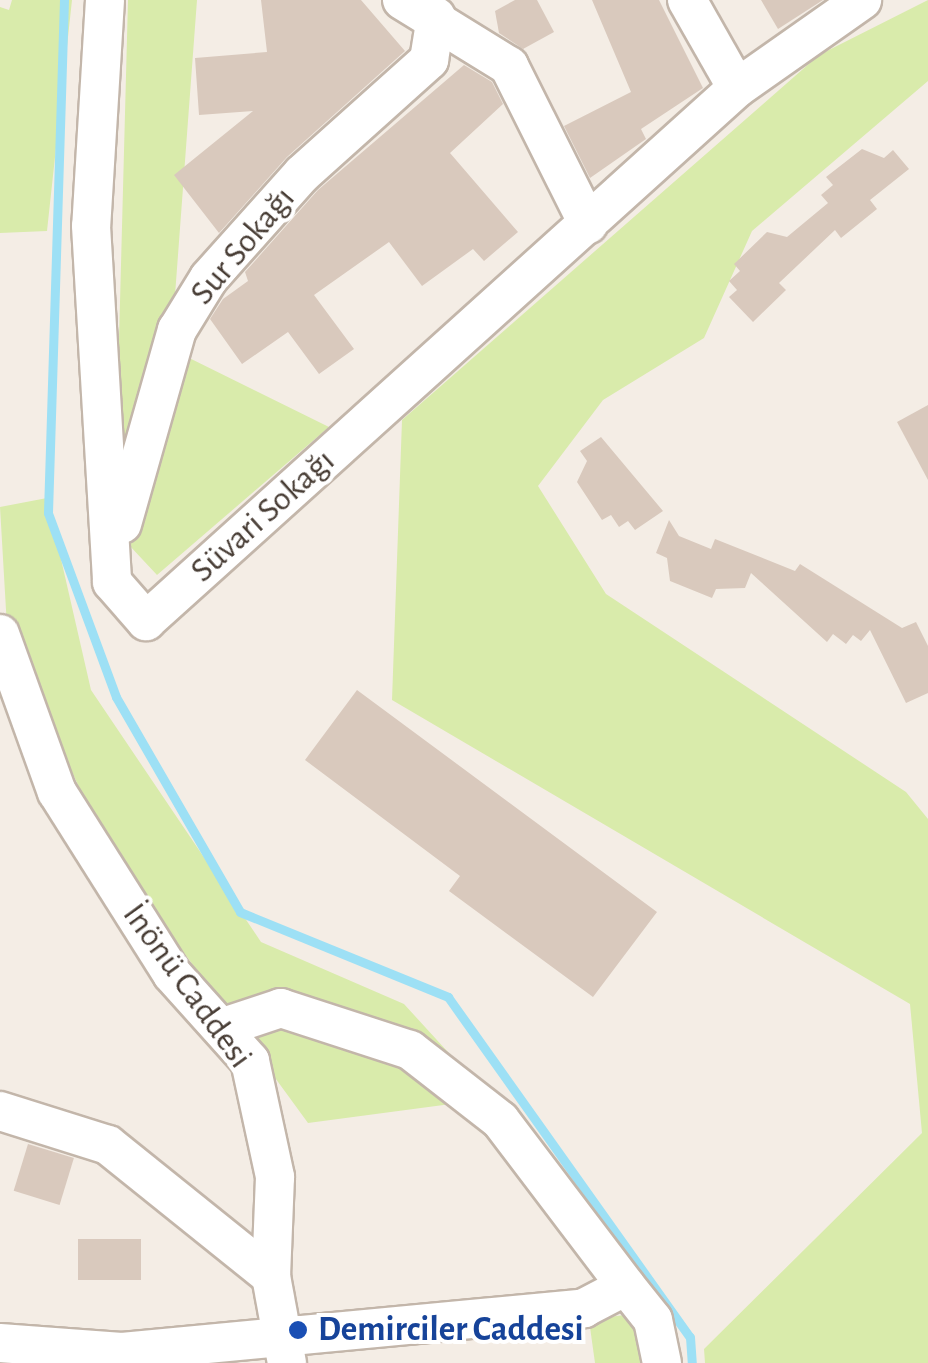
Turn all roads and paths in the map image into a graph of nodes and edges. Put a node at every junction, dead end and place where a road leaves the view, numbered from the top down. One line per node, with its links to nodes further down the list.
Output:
1 (105, 0): 9 (street)
2 (402, 0): 6 (street)
3 (470, 0): 6 (street)
4 (686, 0): 7 (street)
5 (851, 4): 7 (street, Süvari Sokağı)
6 (436, 16): 8 (street); 9 (street, Sur Sokağı)
7 (737, 88): 8 (street, Süvari Sokağı)
8 (588, 224): 9 (street, Süvari Sokağı)
9 (112, 582)
10 (0, 634): 11 (street, İnönü Caddesi)
11 (220, 1028): 13 (street, İnönü Caddesi); 14 (street)
12 (0, 1112): 13 (street)
13 (271, 1276): 16 (street, İnönü Caddesi)
14 (626, 1286): 16 (street); 17 (street)
15 (0, 1343): 16 (street)
16 (283, 1348)
17 (662, 1363)

